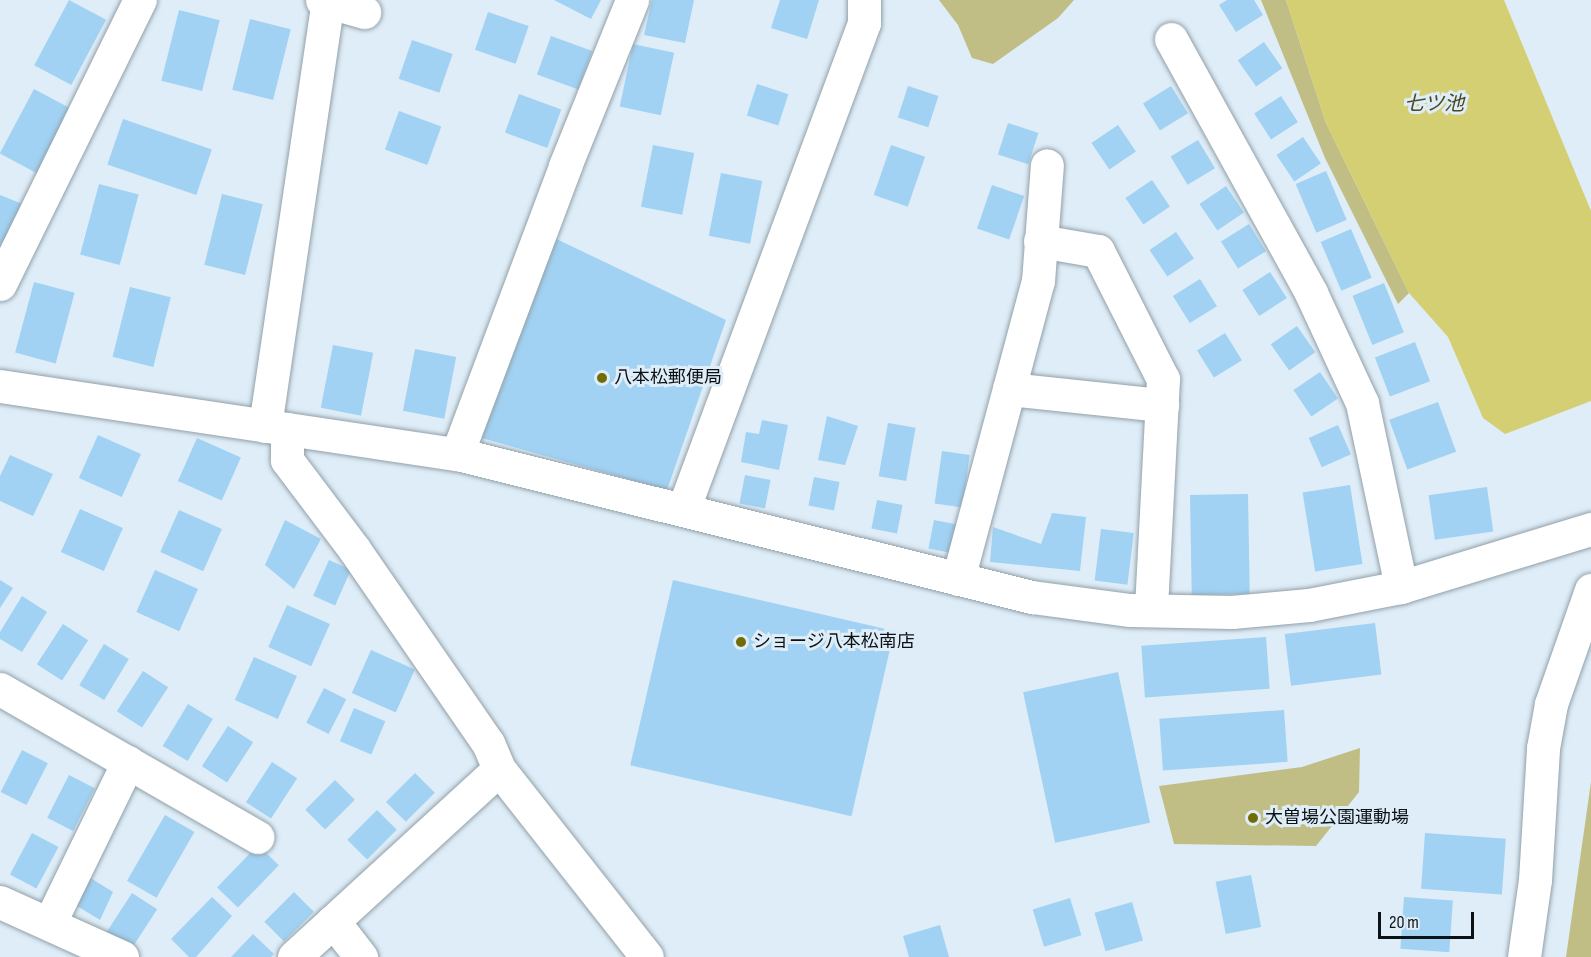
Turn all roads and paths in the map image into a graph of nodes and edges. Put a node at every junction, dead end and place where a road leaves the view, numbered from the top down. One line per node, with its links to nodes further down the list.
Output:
1 (140, 0): 9 (street)
2 (632, 0): 14 (street)
3 (864, 0): 15 (street)
4 (325, 1): 5 (street); 13 (street)
5 (364, 12)
6 (1171, 39): 18 (street)
7 (1047, 165): 8 (street)
8 (1040, 241): 11 (street); 12 (street)
9 (0, 285)
10 (0, 386): 13 (street)
11 (1009, 389): 12 (street); 17 (street)
12 (1162, 405): 20 (street)
13 (276, 428): 14 (street); 23 (street)
14 (457, 454): 15 (street)
15 (683, 510): 17 (street)
16 (1591, 529): 18 (street)
17 (958, 579): 20 (street)
18 (1401, 587): 20 (street)
19 (1591, 590): 32 (street)
20 (1151, 610)
21 (0, 688): 22 (street)
22 (128, 762): 24 (street); 27 (street)
23 (499, 770): 26 (street); 31 (street)
24 (257, 837)
25 (0, 902): 27 (street)
26 (333, 921): 29 (street); 30 (street)
27 (50, 922): 28 (street)
28 (122, 957)
29 (294, 957)
30 (361, 957)
31 (647, 957)
32 (1524, 957)

